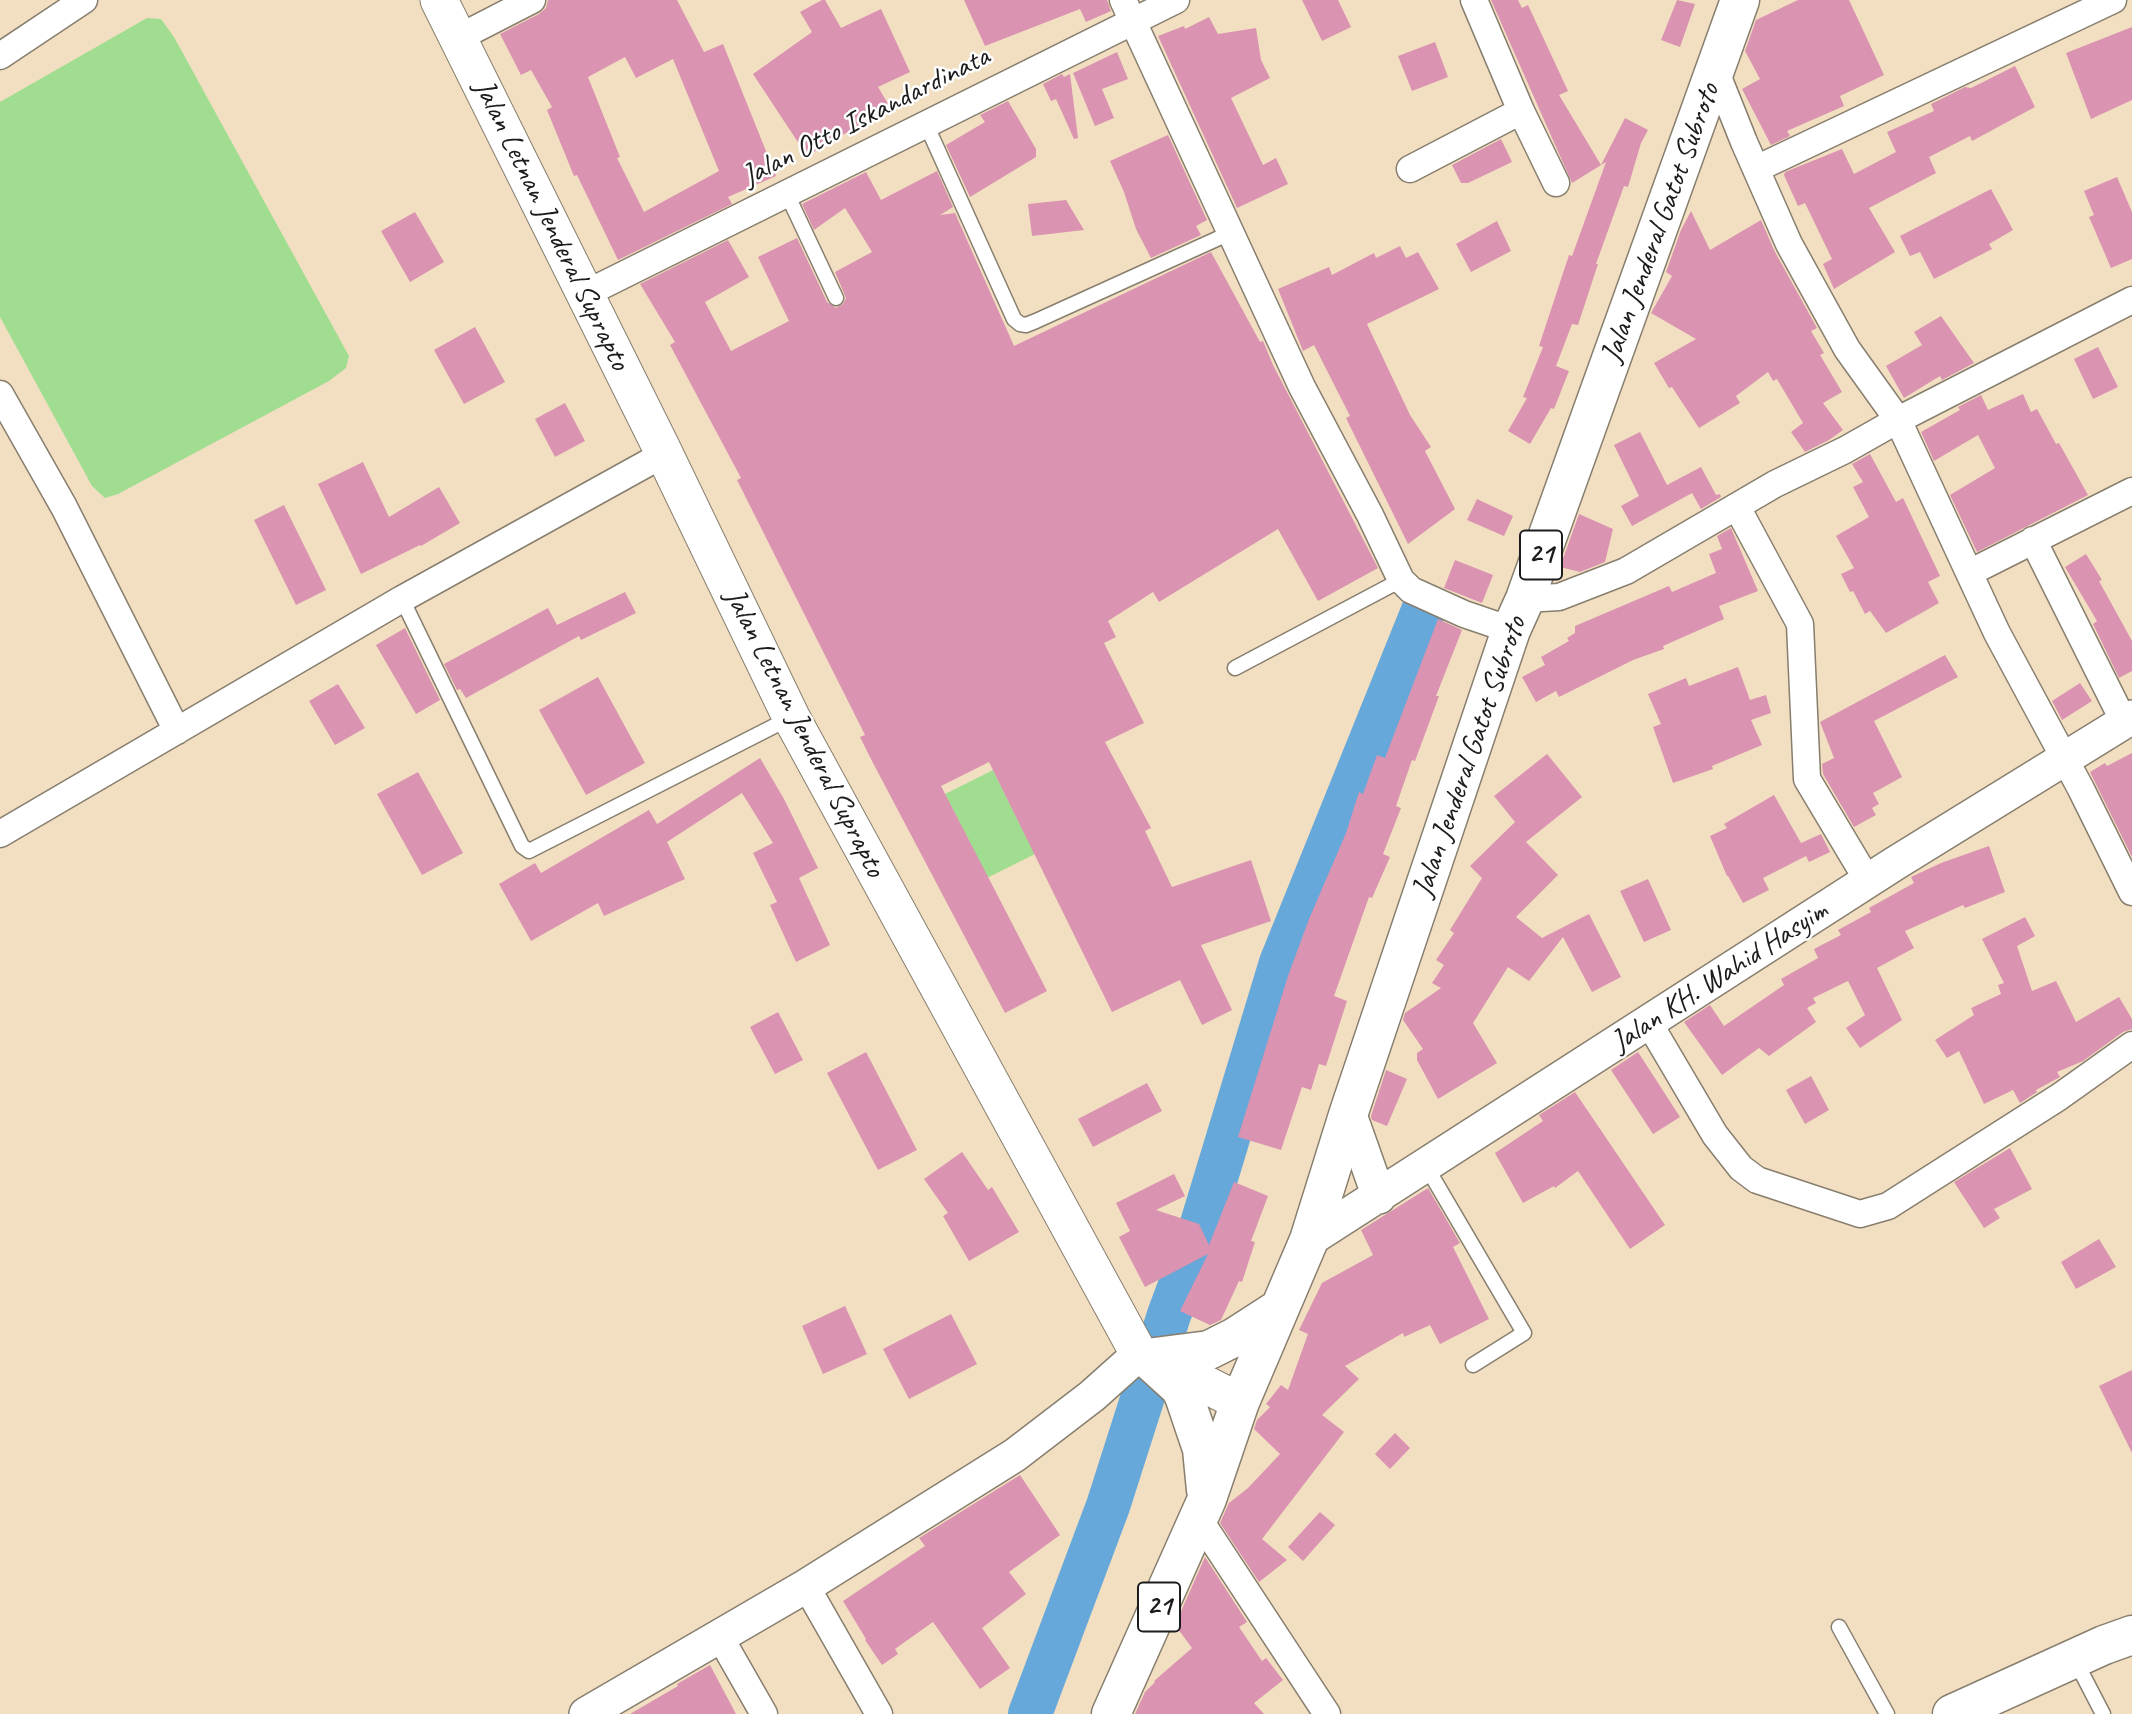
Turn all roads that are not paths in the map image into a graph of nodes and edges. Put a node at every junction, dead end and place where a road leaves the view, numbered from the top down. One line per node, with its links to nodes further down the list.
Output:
1 (84, 0): 10 (street)
2 (439, 0): 9 (main road, Jalan Letnan Jenderal Suprapto)
3 (533, 0): 9 (street)
4 (1176, 0): 8 (street, Jalan Otto Iskandardinata)
5 (1474, 0): 12 (street)
6 (1740, 0): 11 (highway, Jalan Jenderal Gatot Subroto / 21)
7 (2113, 0): 15 (street)
8 (1129, 10): 13 (street, Jalan Otto Iskandardinata); 18 (street)
9 (458, 38): 19 (main road, Jalan Letnan Jenderal Suprapto)
10 (0, 56)
11 (1716, 72): 15 (street); 31 (highway, Jalan Jenderal Gatot Subroto / 21)
12 (1521, 111): 14 (street); 16 (street)
13 (926, 124): 17 (street, Jalan Otto Iskandardinata); 18 (lane)
14 (1410, 169)
15 (1756, 169): 23 (street)
16 (1556, 183)
17 (787, 194): 19 (street, Jalan Otto Iskandardinata); 20 (lane)
18 (1230, 233): 29 (street)
19 (585, 294): 24 (main road, Jalan Letnan Jenderal Suprapto)
20 (836, 298)
21 (2132, 300): 23 (street)
22 (0, 394): 35 (street)
23 (1898, 420): 26 (street); 28 (street)
24 (664, 454): 30 (street); 34 (main road, Jalan Letnan Jenderal Suprapto)
25 (2132, 491): 27 (street)
26 (1737, 507): 31 (street); 38 (street)
27 (2033, 540): 28 (street); 33 (street)
28 (1969, 573): 36 (street)
29 (1406, 585): 31 (street); 32 (lane)
30 (402, 599): 34 (lane); 35 (street)
31 (1518, 615): 42 (highway, Jalan Jenderal Gatot Subroto / 21)
32 (1235, 668)
33 (2128, 719): 36 (street, Jalan KH. Wahid Hasyim)
34 (783, 721): 47 (main road, Jalan Letnan Jenderal Suprapto)
35 (177, 730): 37 (street)
36 (2064, 757): 38 (street, Jalan KH. Wahid Hasyim); 39 (street)
37 (0, 834)
38 (1868, 881): 40 (street, Jalan KH. Wahid Hasyim)
39 (2132, 892)
40 (1649, 1023): 41 (street); 43 (street, Jalan KH. Wahid Hasyim)
41 (2132, 1045)
42 (1349, 1112): 44 (street); 45 (highway, Jalan Jenderal Gatot Subroto / 21)
43 (1426, 1166): 44 (street, Jalan KH. Wahid Hasyim); 48 (lane)
44 (1379, 1197): 45 (street, Jalan KH. Wahid Hasyim)
45 (1309, 1240): 46 (highway, 21)
46 (1280, 1308): 47 (highway); 49 (highway, 21)
47 (1154, 1360): 49 (main road); 50 (highway); 51 (street)
48 (1473, 1365)
49 (1240, 1402): 50 (highway, 21)
50 (1203, 1509): 59 (highway, 21); 60 (street)
51 (806, 1586): 54 (street); 58 (street)
52 (1839, 1627): 61 (lane)
53 (2132, 1635): 55 (highway)
54 (719, 1637): 56 (street); 57 (street)
55 (2075, 1658): 62 (highway); 63 (lane)
56 (586, 1714)
57 (764, 1714)
58 (879, 1714)
59 (1111, 1714)
60 (1327, 1714)
61 (1887, 1714)
62 (1952, 1714)
63 (2103, 1714)

